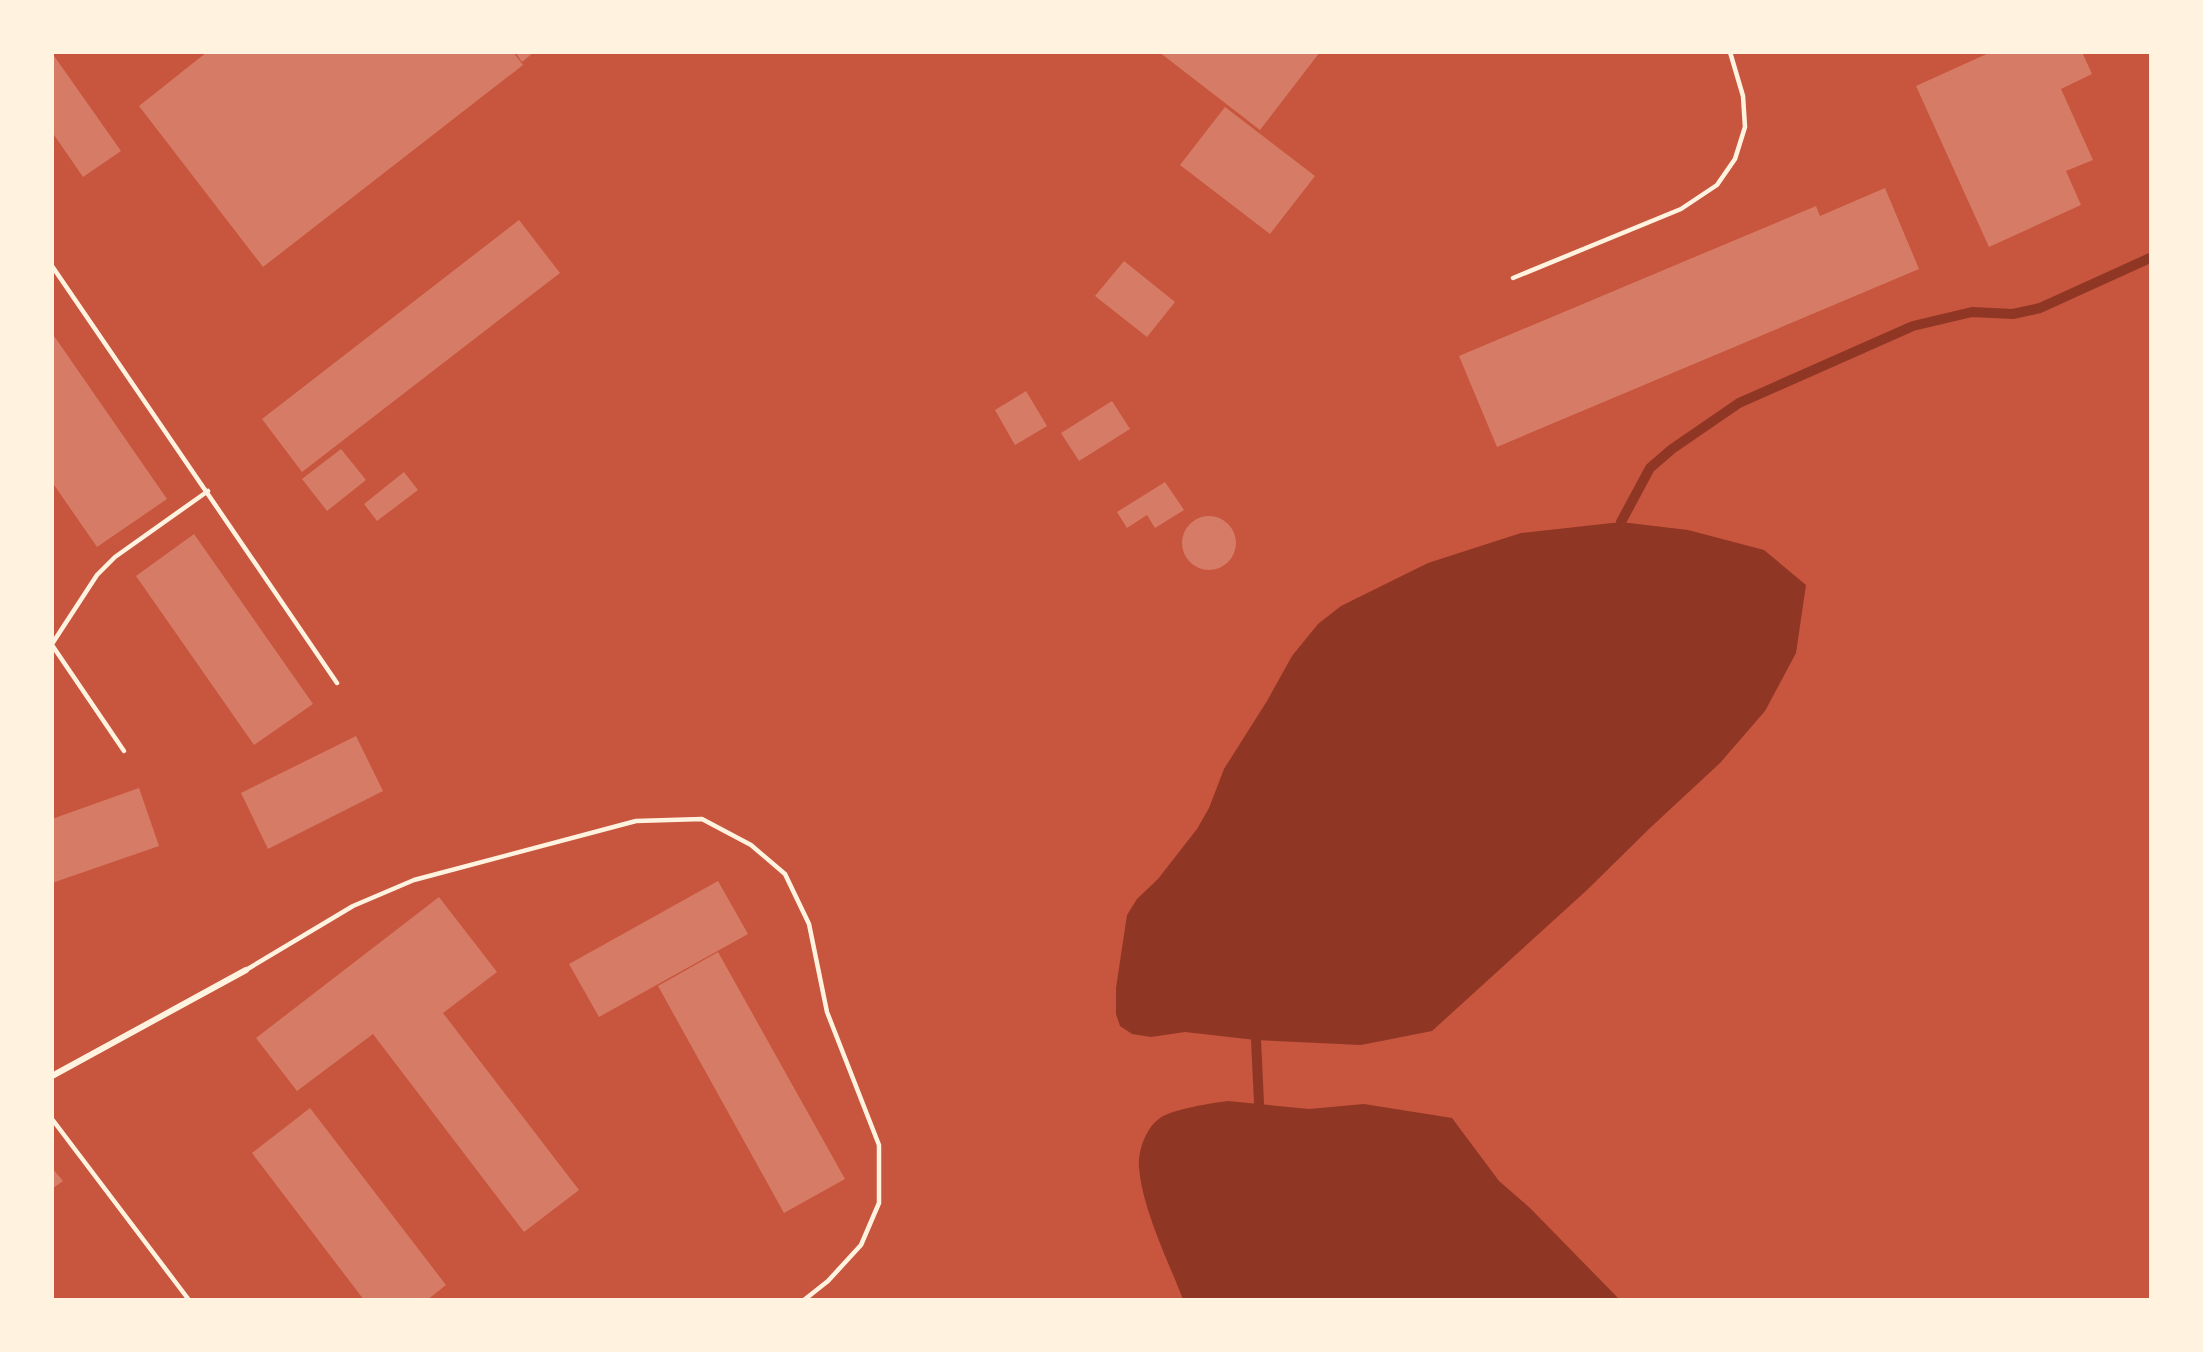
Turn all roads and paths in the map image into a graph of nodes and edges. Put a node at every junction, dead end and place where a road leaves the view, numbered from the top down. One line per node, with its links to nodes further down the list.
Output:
1 (1730, 52): 3 (lane)
2 (52, 266): 4 (lane)
3 (1513, 278)
4 (208, 491): 5 (lane); 6 (lane)
5 (52, 645): 7 (lane)
6 (337, 683)
7 (124, 751)
8 (246, 970): 9 (street); 12 (lane)
9 (52, 1076)
10 (52, 1119): 11 (lane)
11 (189, 1299)
12 (804, 1299)

